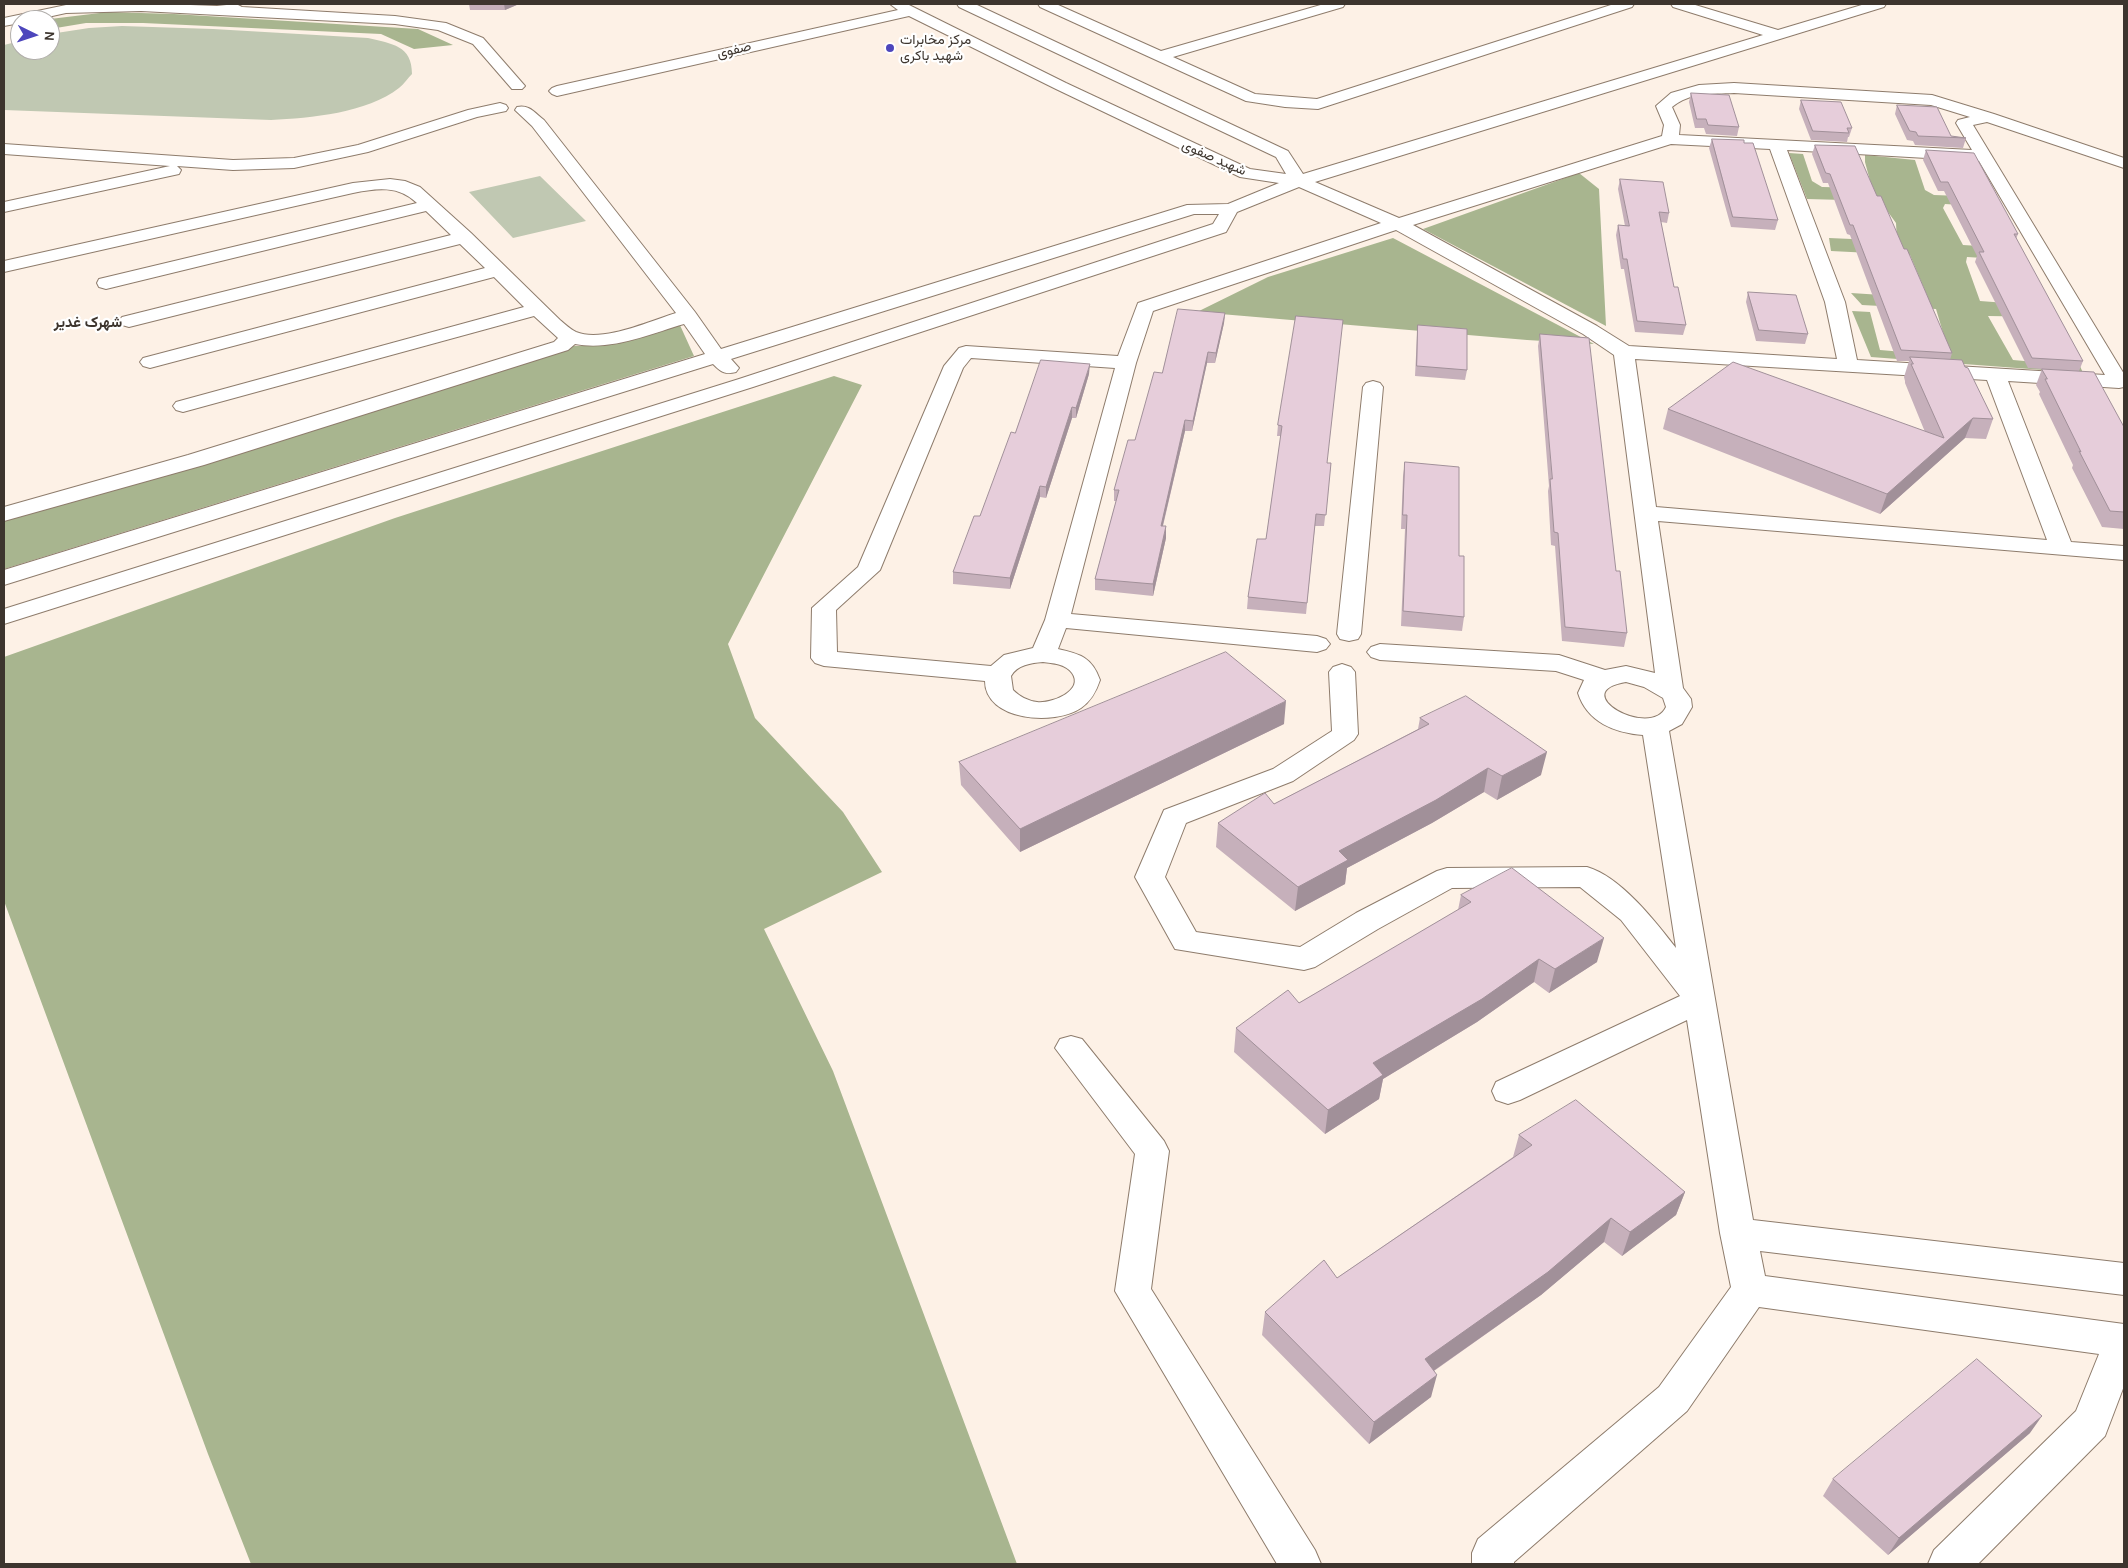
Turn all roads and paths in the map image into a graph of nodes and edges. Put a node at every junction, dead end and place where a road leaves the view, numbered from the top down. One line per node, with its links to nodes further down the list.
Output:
1 (262, 4): 10 (street)
2 (964, 4): 14 (street, شهید صفوی)
3 (1045, 4): 15 (street)
4 (1338, 4): 15 (street)
5 (1627, 4): 11 (street)
6 (1678, 4): 13 (street)
7 (1879, 4): 13 (street)
8 (1572, 6): 11 (street)
9 (904, 7): 16 (street, شهید صفوی); 18 (street, صفوی)
10 (217, 10): 12 (street); 17 (street)
11 (1595, 14): 15 (street)
12 (4, 22)
13 (1778, 35): 28 (street)
14 (1069, 54): 16 (street); 28 (street, شهید صفوی)
15 (1161, 56)
16 (1018, 65): 28 (street, شهید صفوی)
17 (517, 86): 18 (street); 19 (street)
18 (547, 94): 20 (street)
19 (497, 98): 20 (street); 26 (street)
20 (523, 110): 38 (street)
21 (1988, 117): 22 (street); 25 (street); 27 (street)
22 (1670, 139): 23 (street); 32 (street)
23 (1777, 145): 25 (street); 45 (street)
24 (4, 149): 26 (street)
25 (1984, 156): 48 (street)
26 (204, 163): 30 (street)
27 (2124, 163)
28 (1299, 181): 31 (street); 32 (street)
29 (430, 205): 33 (street); 34 (street); 36 (street)
30 (4, 207)
31 (1230, 209): 42 (street); 47 (street)
32 (1398, 224): 41 (street); 44 (street)
33 (465, 237): 35 (street); 39 (street)
34 (4, 266)
35 (498, 270): 37 (street); 43 (street)
36 (106, 282)
37 (538, 309): 40 (street); 50 (street)
38 (688, 316): 40 (street); 42 (street)
39 (130, 321)
40 (570, 337): 52 (street)
41 (1624, 352): 45 (street); 51 (street)
42 (717, 357): 47 (street); 55 (street)
43 (150, 362)
44 (1126, 363): 57 (street); 63 (street)
45 (1848, 366): 46 (street)
46 (1995, 375): 48 (street); 53 (street)
47 (746, 383): 56 (street)
48 (2122, 385)
49 (1373, 387): 58 (street)
50 (183, 406)
51 (1646, 513): 53 (street); 65 (street)
52 (4, 514)
53 (2062, 548): 54 (street)
54 (2124, 553)
55 (4, 578)
56 (4, 617)
57 (1056, 620): 59 (street); 61 (street)
58 (1350, 634): 59 (street); 60 (street)
59 (1317, 644): 62 (street)
60 (1380, 652): 62 (street); 64 (street)
61 (1043, 654): 63 (street); 63 (street)
62 (1342, 672): 67 (street)
63 (999, 674)
64 (1604, 678): 65 (street); 66 (street)
65 (1670, 691): 66 (street)
66 (1656, 726): 67 (street)
67 (1700, 1000): 69 (street); 70 (street)
68 (1071, 1048): 74 (street)
69 (1508, 1091)
70 (1738, 1233): 71 (street); 72 (street)
71 (2124, 1279)
72 (1750, 1290): 73 (street); 75 (street)
73 (2124, 1341): 76 (street)
74 (1300, 1564)
75 (1493, 1564)
76 (1949, 1564)

